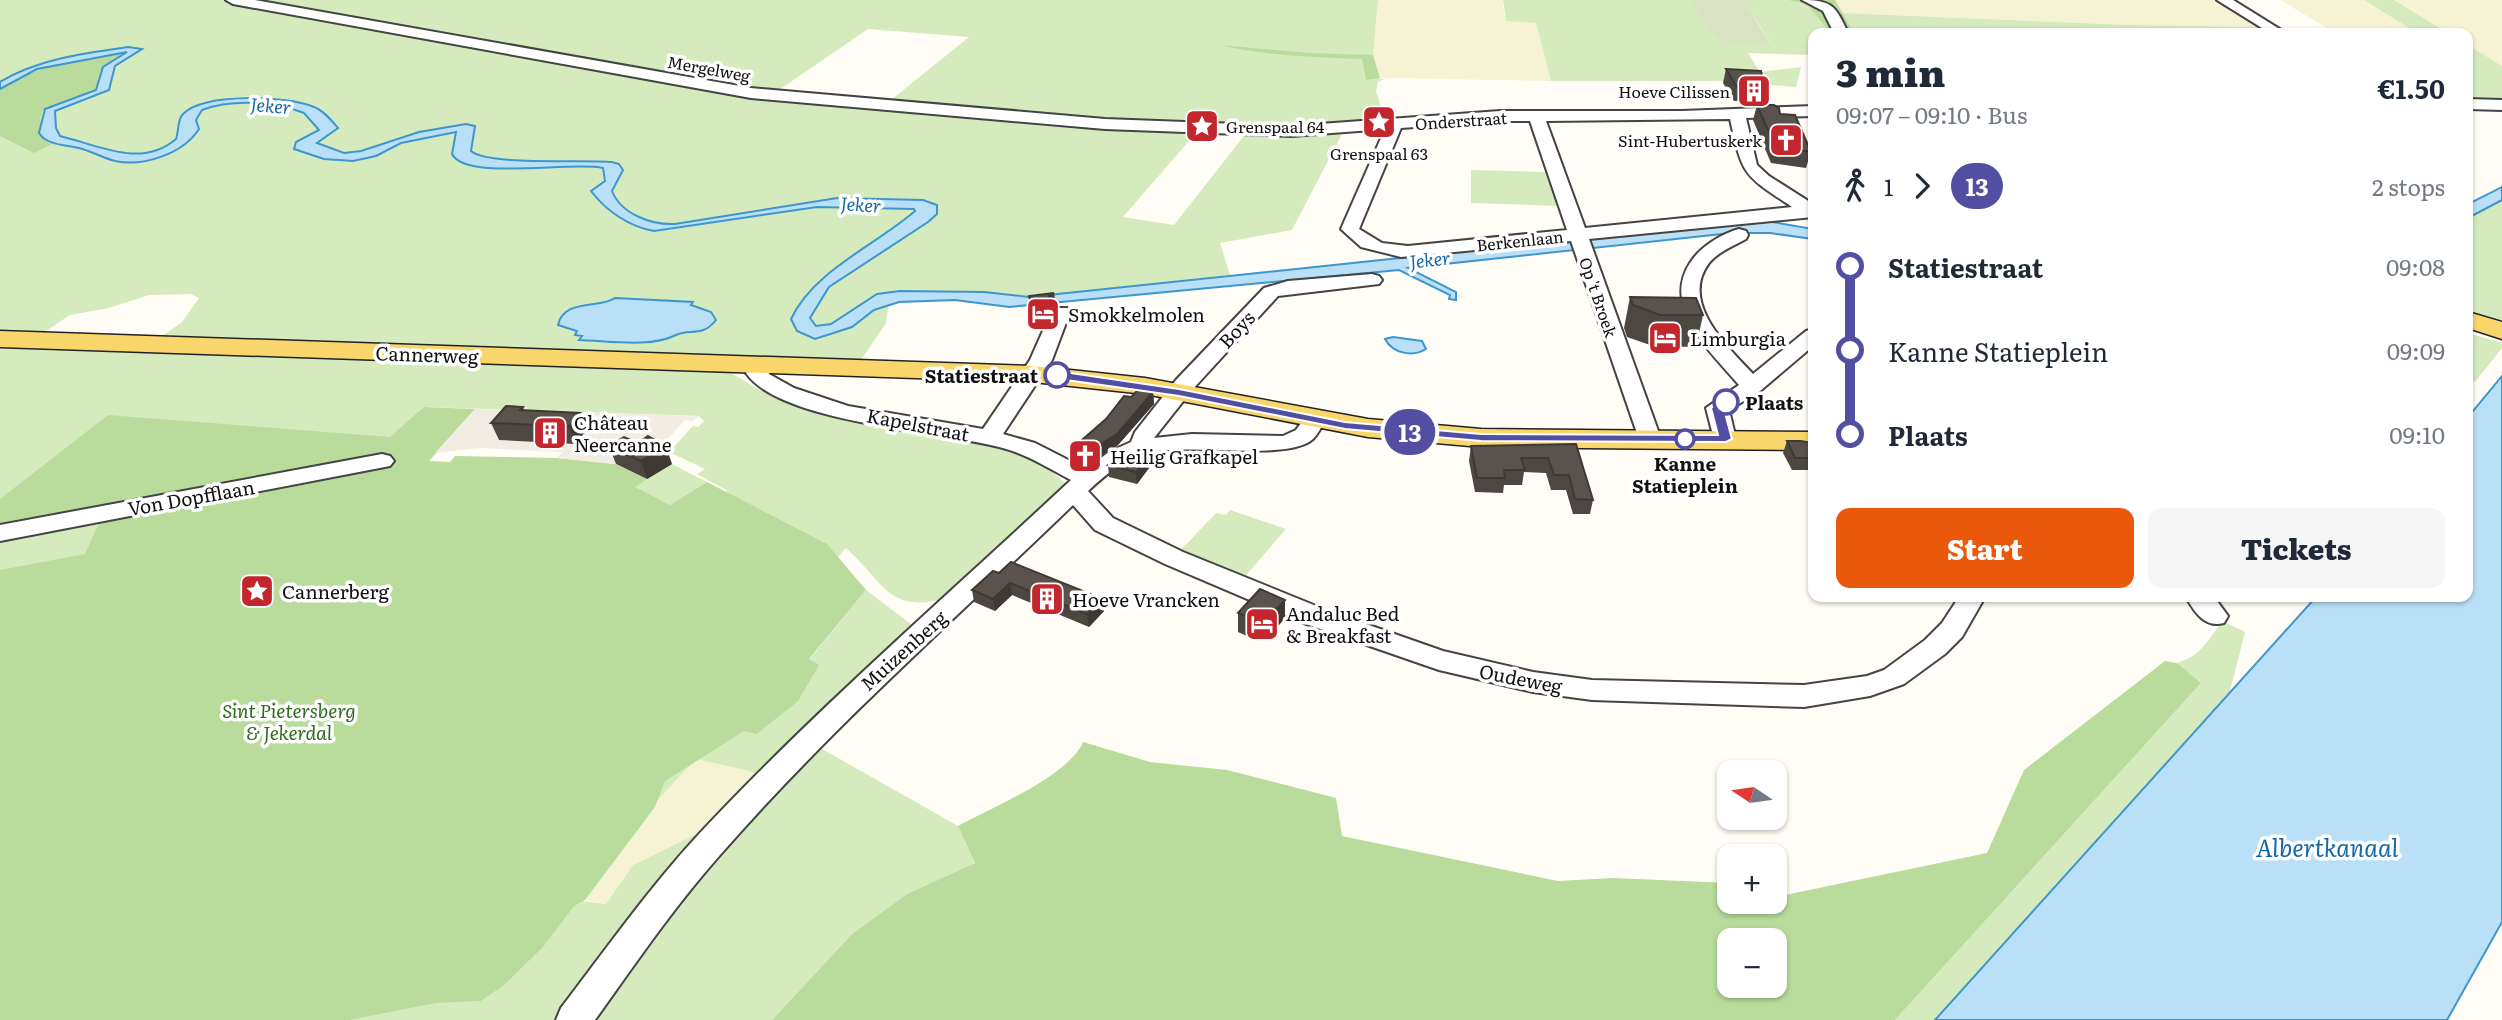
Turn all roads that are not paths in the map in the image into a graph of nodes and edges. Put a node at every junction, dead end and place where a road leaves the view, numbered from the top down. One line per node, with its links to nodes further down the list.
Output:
1 (233, 0): 12 (street, Mergelweg)
2 (1809, 0): 4 (street)
3 (2224, 0): 5 (street)
4 (1838, 28)
5 (2270, 28)
6 (2473, 104): 7 (street)
7 (2502, 105)
8 (1808, 111): 9 (street, Onderstraat)
9 (1737, 114): 10 (street, Onderstraat); 13 (street)
10 (1536, 116): 11 (street, Onderstraat); 16 (street, Op 't Broek)
11 (1395, 124): 12 (street, Onderstraat); 16 (street, Berkenlaan)
12 (1185, 127)
13 (1808, 208)
14 (1808, 212): 16 (street, Berkenlaan)
15 (1739, 235): 25 (street)
16 (1580, 240): 29 (street, Op 't Broek)
17 (1372, 279): 26 (street, Boys)
18 (1060, 312): 24 (street)
19 (2473, 322): 20 (main road)
20 (2502, 331)
21 (0, 339): 23 (main road, Cannerweg)
22 (1808, 339): 25 (street)
23 (760, 365): 24 (main road, Cannerweg); 28 (street, Kapelstraat)
24 (1034, 374): 26 (main road); 28 (street)
25 (1752, 386): 30 (street)
26 (1179, 392): 27 (main road); 32 (street, Boys)
27 (1314, 421): 29 (main road); 32 (street, Muizenberg)
28 (989, 437): 34 (street, Kapelstraat)
29 (1650, 439): 30 (main road)
30 (1726, 439): 31 (main road)
31 (1808, 441)
32 (1143, 446): 34 (street, Muizenberg)
33 (382, 461): 35 (street, Von Dopfflaan)
34 (1081, 485): 36 (street, Oudeweg); 37 (street, Muizenberg)
35 (0, 533)
36 (1969, 602)
37 (574, 1020)

